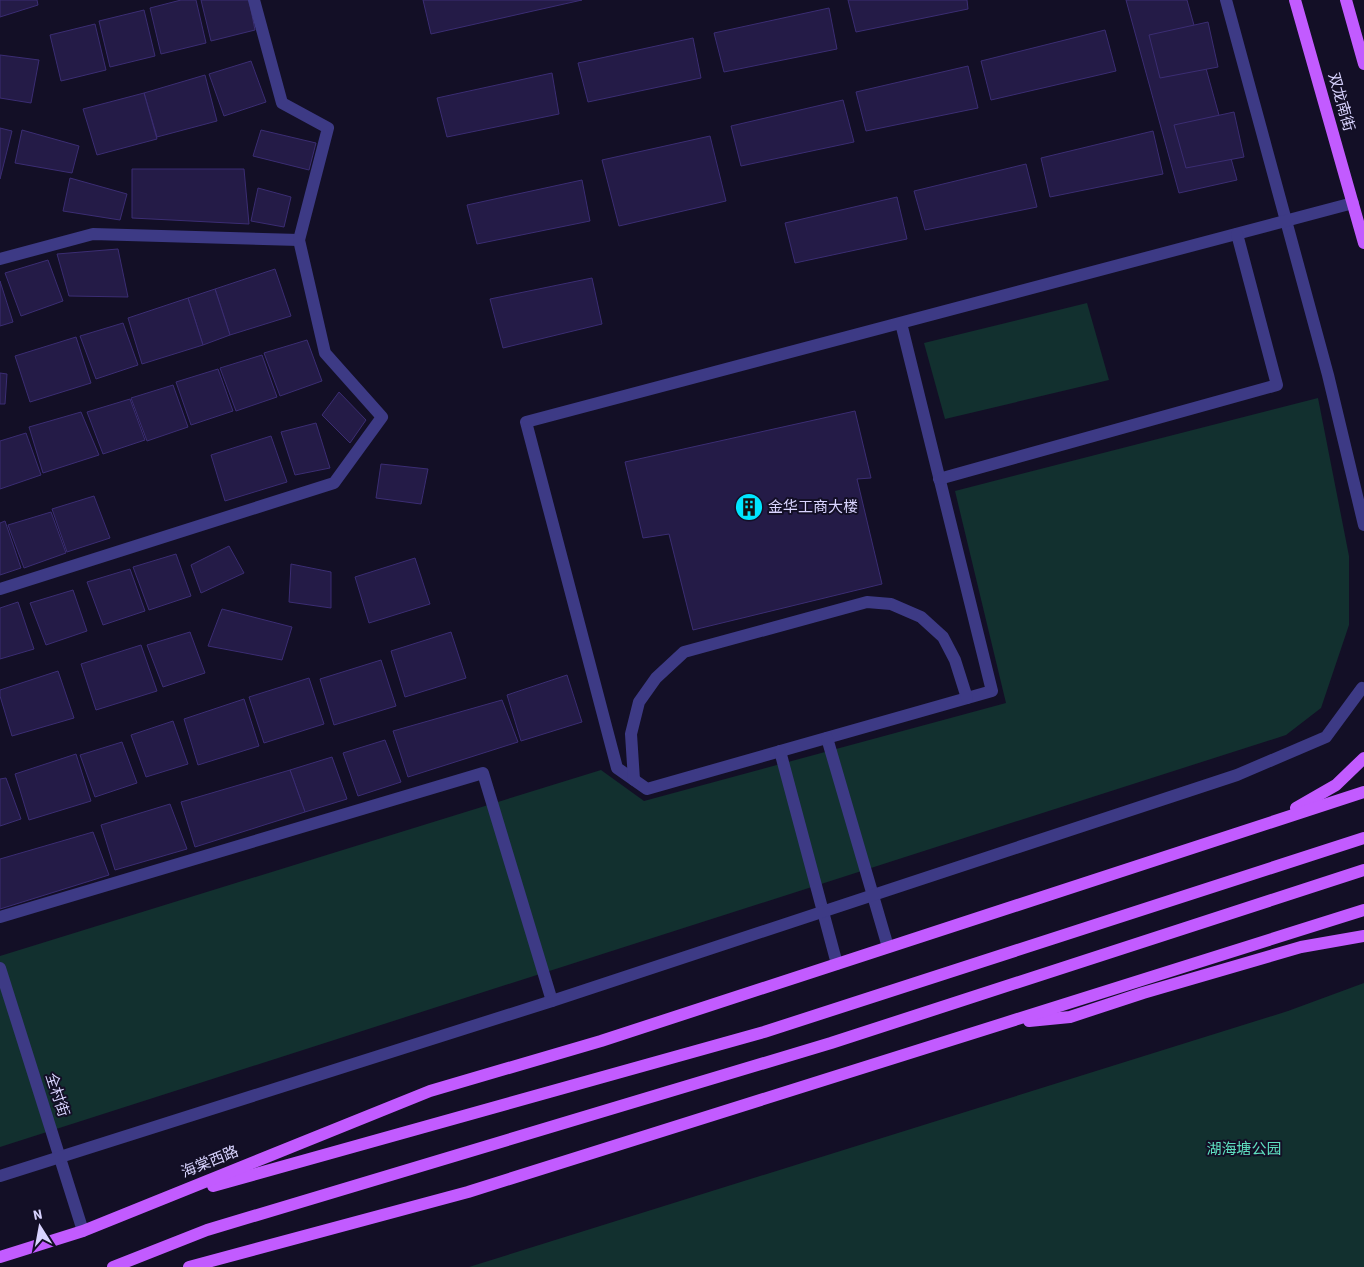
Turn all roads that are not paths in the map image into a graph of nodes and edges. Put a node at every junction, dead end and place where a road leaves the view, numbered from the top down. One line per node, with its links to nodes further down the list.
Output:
1 (254, 0): 9 (street)
2 (1226, 0): 7 (street)
3 (1295, 0): 6 (main road, 双龙南街)
4 (1346, 0): 5 (main road)
5 (1364, 64)
6 (1353, 203): 7 (street); 10 (main road, 双龙南街)
7 (1286, 221): 8 (street); 14 (street)
8 (1237, 234): 12 (street); 13 (street)
9 (299, 240): 11 (street); 15 (street)
10 (1364, 243)
11 (0, 259)
12 (901, 323): 13 (street); 21 (street)
13 (939, 478): 17 (street)
14 (1364, 525)
15 (0, 588)
16 (1363, 687): 26 (street)
17 (966, 698): 18 (street); 21 (street)
18 (827, 738): 19 (street); 26 (street)
19 (780, 751): 21 (street); 28 (street)
20 (1364, 758): 23 (main road)
21 (634, 780)
22 (1364, 792): 23 (main road)
23 (1274, 821): 31 (main road, 海棠西路)
24 (1364, 838): 38 (main road)
25 (1364, 870): 41 (main road)
26 (873, 895): 28 (street); 31 (street)
27 (1364, 910): 35 (main road)
28 (823, 912): 32 (street); 34 (street)
29 (0, 917): 34 (street)
30 (1364, 936): 35 (main road)
31 (888, 948): 32 (main road, 海棠西路)
32 (837, 964): 38 (main road, 海棠西路)
33 (0, 968): 36 (street, 全村街)
34 (552, 1001): 36 (street)
35 (1002, 1024): 42 (main road)
36 (60, 1156): 37 (street); 39 (street, 全村街)
37 (0, 1176)
38 (152, 1204): 39 (main road, 海棠西路)
39 (83, 1231): 40 (main road, 海棠西路)
40 (0, 1257)
41 (114, 1267)
42 (189, 1267)

